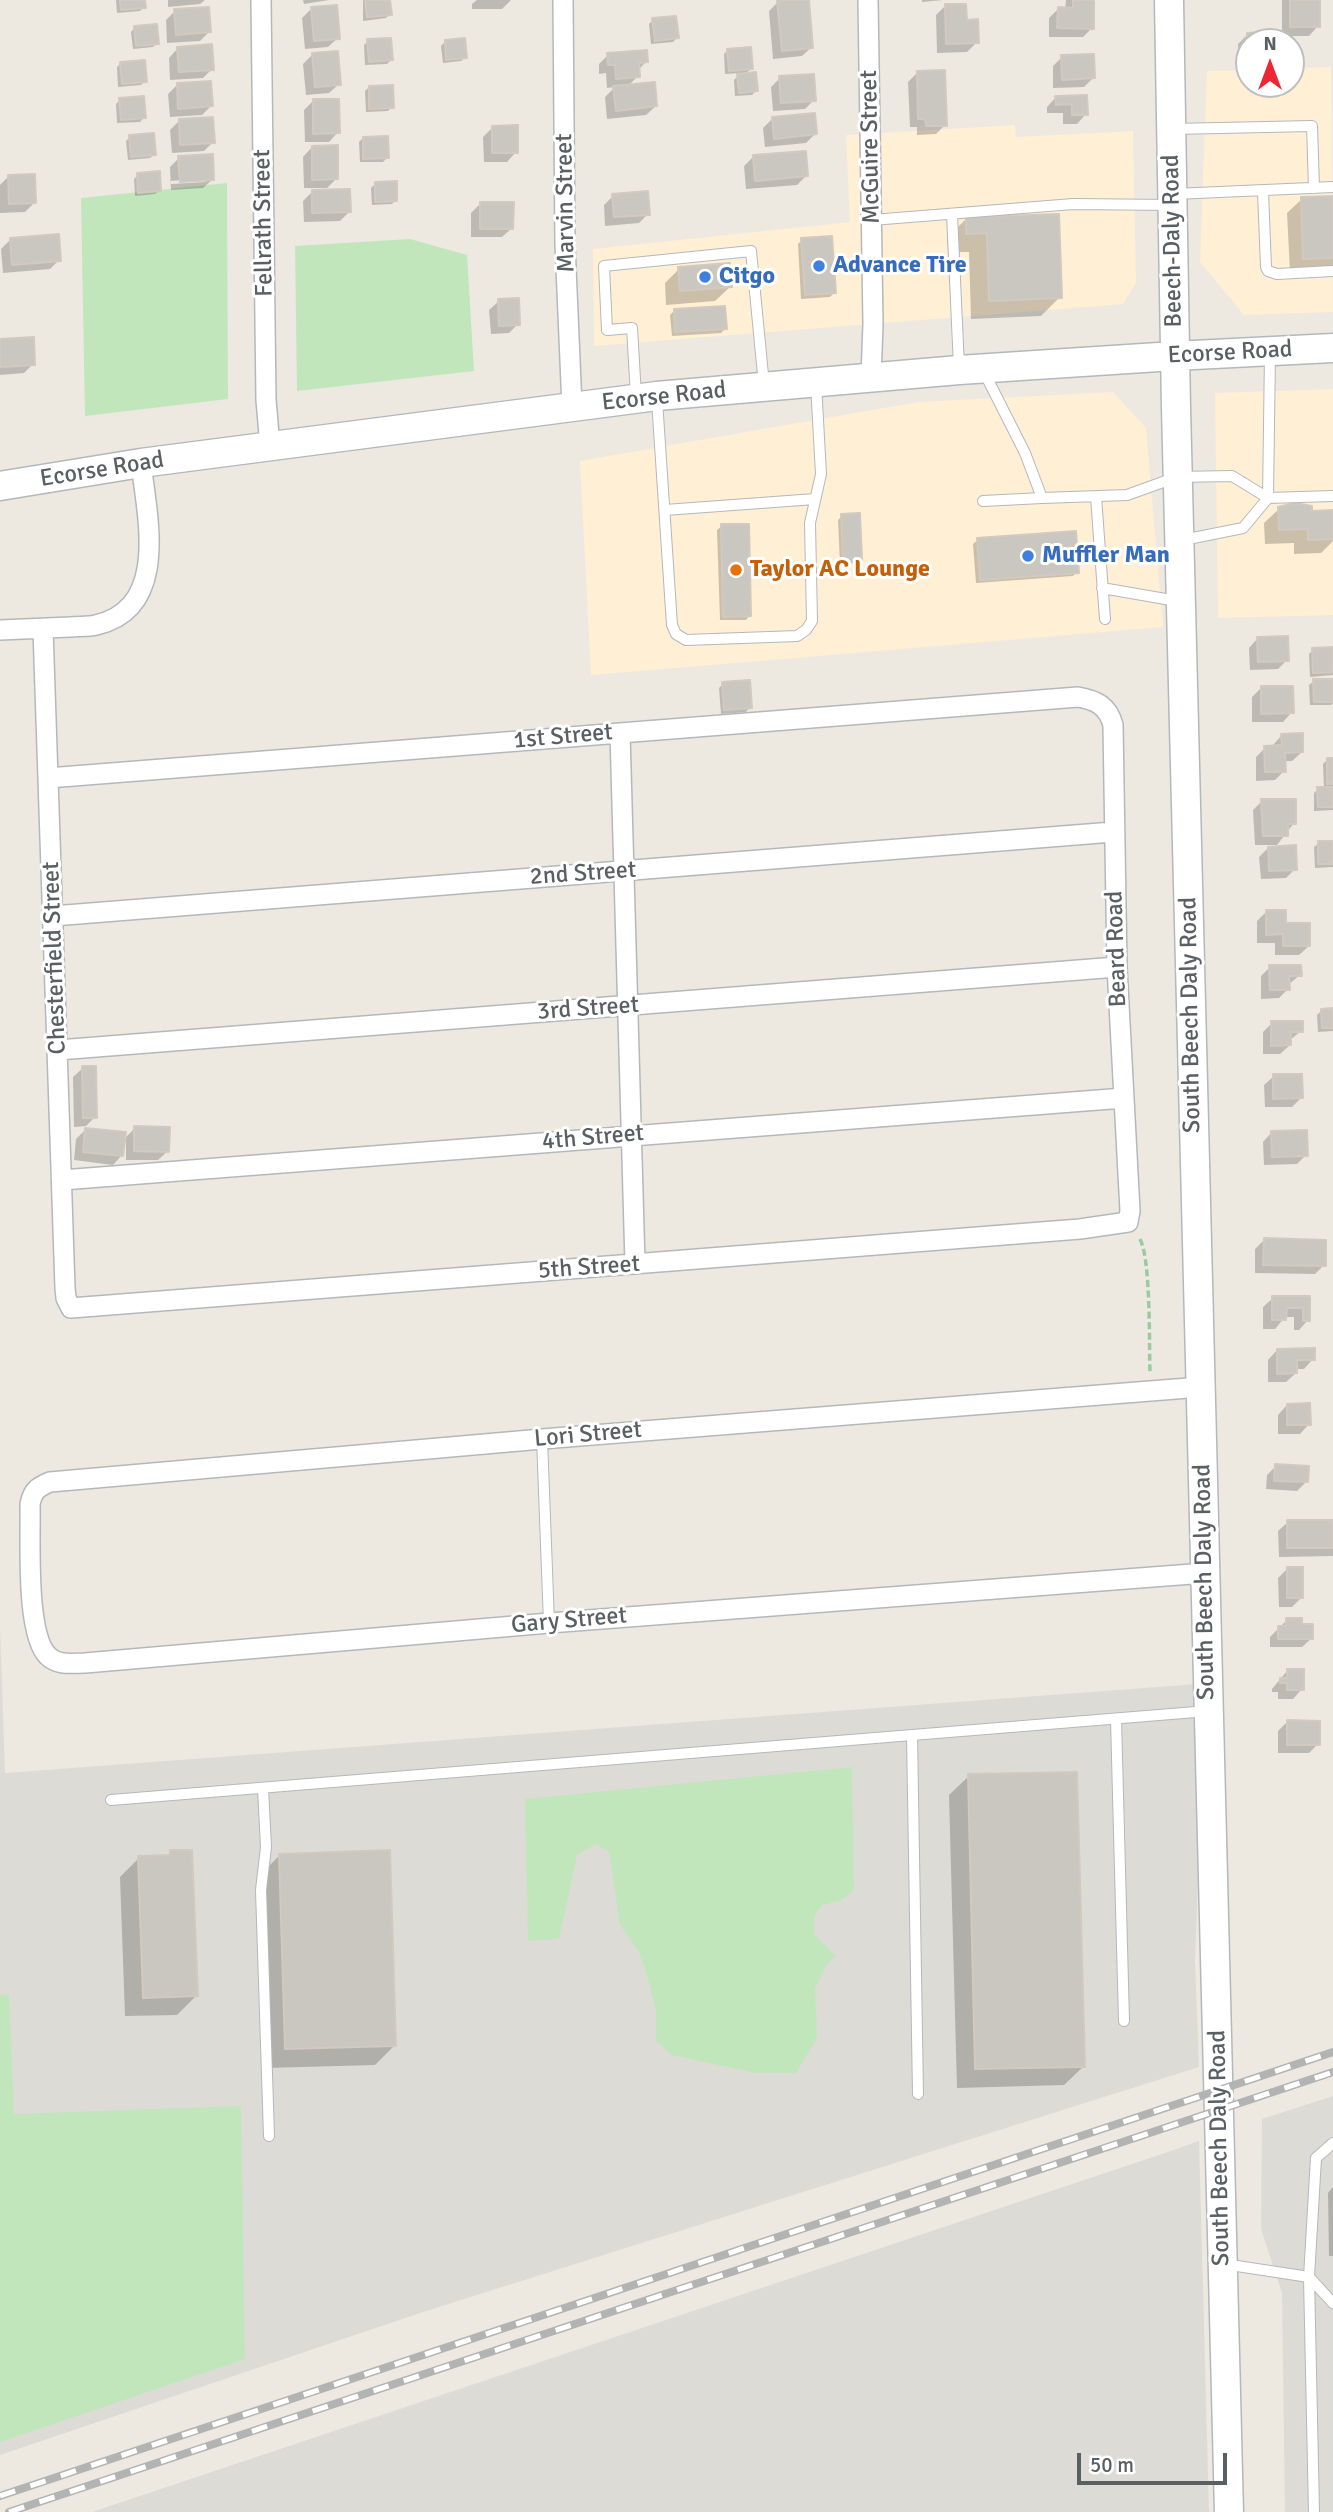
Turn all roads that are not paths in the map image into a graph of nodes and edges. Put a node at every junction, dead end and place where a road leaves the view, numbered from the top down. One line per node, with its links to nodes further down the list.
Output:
1 (261, 0): 22 (street, Fellrath Street)
2 (563, 0): 21 (street, Marvin Street)
3 (868, 0): 11 (street, McGuire Street)
4 (1169, 0): 5 (street, Beech-Daly Road)
5 (1172, 130): 7 (lane); 9 (street, Beech-Daly Road)
6 (1333, 187): 7 (lane)
7 (1314, 188): 8 (lane)
8 (1263, 192): 9 (lane); 12 (lane)
9 (1174, 200): 10 (lane); 15 (street, Beech-Daly Road)
10 (952, 214): 11 (lane); 16 (lane)
11 (872, 220): 17 (street, McGuire Street)
12 (1333, 271)
13 (1333, 348): 14 (street, Ecorse Road)
14 (1270, 351): 15 (street, Ecorse Road); 29 (lane)
15 (1174, 356): 16 (street, Ecorse Road); 24 (street, Beech-Daly Road)
16 (971, 369): 17 (street, Ecorse Road); 28 (lane)
17 (871, 377): 18 (street, Ecorse Road)
18 (816, 382): 19 (street, Ecorse Road); 30 (lane)
19 (764, 387): 20 (street, Ecorse Road); 20 (lane)
20 (647, 398): 21 (street, Ecorse Road); 32 (lane)
21 (572, 407): 22 (street, Ecorse Road)
22 (270, 446): 23 (street, Ecorse Road)
23 (141, 463): 25 (street, Ecorse Road); 37 (street)
24 (1177, 477): 27 (lane); 29 (lane); 33 (street, Beech-Daly Road)
25 (0, 486)
26 (1333, 496): 29 (lane)
27 (1096, 497): 28 (lane); 34 (lane)
28 (1042, 498): 31 (lane)
29 (1268, 498): 33 (lane)
30 (815, 499): 32 (lane); 32 (lane)
31 (983, 501)
32 (665, 510)
33 (1179, 541): 35 (street, Beech-Daly Road)
34 (1102, 588): 35 (lane); 36 (lane)
35 (1181, 602): 39 (street, Beech-Daly Road)
36 (1104, 620)
37 (43, 629): 38 (street); 42 (street, Chesterfield Street)
38 (0, 631)
39 (1182, 651): 55 (street, South Beech Daly Road)
40 (1078, 697): 41 (street, 1st Street); 43 (street, Beard Road)
41 (620, 733): 42 (street, 1st Street); 44 (street)
42 (48, 778): 45 (street, Chesterfield Street)
43 (1113, 832): 44 (street, 2nd Street); 46 (street, Beard Road)
44 (624, 871): 45 (street, 2nd Street); 47 (street)
45 (53, 916): 48 (street, Chesterfield Street)
46 (1118, 967): 47 (street, 3rd Street); 49 (street, Beard Road)
47 (628, 1006): 48 (street, 3rd Street); 50 (street)
48 (58, 1050): 51 (street, Chesterfield Street)
49 (1124, 1098): 50 (street, 4th Street); 52 (street, Beard Road)
50 (632, 1135): 51 (street, 4th Street); 53 (street)
51 (62, 1180): 54 (street, Chesterfield Street)
52 (1128, 1222): 53 (street, 5th Street)
53 (635, 1264): 54 (street, 5th Street)
54 (65, 1288)
55 (1200, 1387): 56 (street, Lori Street); 58 (street, South Beech Daly Road)
56 (542, 1438): 57 (street, Lori Street); 59 (lane)
57 (31, 1546): 59 (street, Gary Street)
58 (1205, 1573): 59 (street, Gary Street); 60 (street, South Beech Daly Road)
59 (549, 1623)
60 (1209, 1711): 61 (lane); 69 (street, South Beech Daly Road)
61 (1116, 1719): 62 (lane); 65 (lane)
62 (912, 1735): 63 (lane); 66 (lane)
63 (263, 1787): 64 (lane); 67 (lane)
64 (111, 1800)
65 (1124, 2021)
66 (918, 2094)
67 (269, 2136)
68 (1333, 2143): 70 (lane)
69 (1223, 2264): 70 (lane); 72 (street, South Beech Daly Road)
70 (1309, 2277): 71 (lane); 73 (lane)
71 (1333, 2303)
72 (1229, 2512)
73 (1314, 2512)

